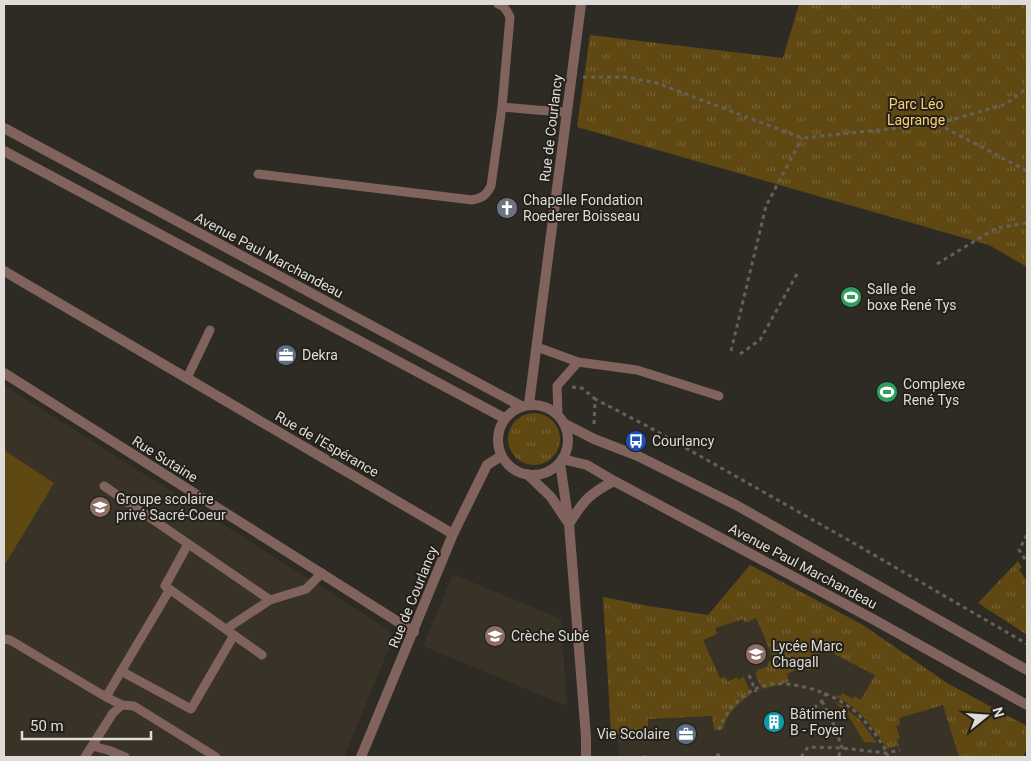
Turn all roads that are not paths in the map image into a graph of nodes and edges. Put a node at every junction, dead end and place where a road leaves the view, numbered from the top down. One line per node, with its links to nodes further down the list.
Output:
1 (498, 4): 3 (lane)
2 (582, 4): 4 (street, Rue de Courlancy)
3 (502, 107): 4 (lane); 7 (lane)
4 (567, 112): 12 (street, Rue de Courlancy)
5 (4, 128): 8 (street, Avenue Paul Marchandeau)
6 (4, 151): 10 (street)
7 (258, 174)
8 (239, 254): 10 (street); 17 (street, Avenue Paul Marchandeau)
9 (4, 271): 15 (street, Rue de l'Espérance)
10 (230, 271): 19 (street)
11 (210, 330): 15 (lane)
12 (536, 347): 13 (lane); 17 (street, Rue de Courlancy)
13 (578, 362): 16 (lane); 18 (lane)
14 (4, 373): 29 (street, Rue Sutaine)
15 (187, 378): 27 (street, Rue de l'Espérance)
16 (719, 396)
17 (525, 405): 18 (street); 19 (street)
18 (558, 414): 20 (street)
19 (504, 418): 21 (street)
20 (565, 424): 22 (street); 37 (street, Avenue Paul Marchandeau)
21 (501, 456): 23 (street); 27 (street, Rue de Courlancy)
22 (561, 461): 23 (street); 24 (street, Avenue Paul Marchandeau); 26 (street)
23 (527, 474): 26 (street)
24 (614, 481): 26 (street); 40 (street, Avenue Paul Marchandeau)
25 (104, 486): 28 (lane)
26 (569, 524): 47 (street)
27 (453, 534): 33 (street, Rue de Courlancy)
28 (188, 544): 30 (lane); 31 (lane)
29 (322, 574): 31 (lane); 33 (street, Rue Sutaine)
30 (170, 589): 32 (lane); 38 (lane)
31 (270, 600): 32 (lane)
32 (226, 629): 34 (lane)
33 (414, 632): 46 (street, Rue de Courlancy)
34 (234, 635): 36 (lane); 38 (lane)
35 (4, 639): 39 (lane)
36 (262, 656)
37 (1027, 670)
38 (121, 671): 39 (lane)
39 (106, 697): 41 (lane)
40 (1027, 705)
41 (122, 706): 42 (lane); 45 (lane)
42 (92, 746): 43 (lane); 44 (lane)
43 (85, 757)
44 (125, 757)
45 (216, 757)
46 (361, 757)
47 (586, 757)

